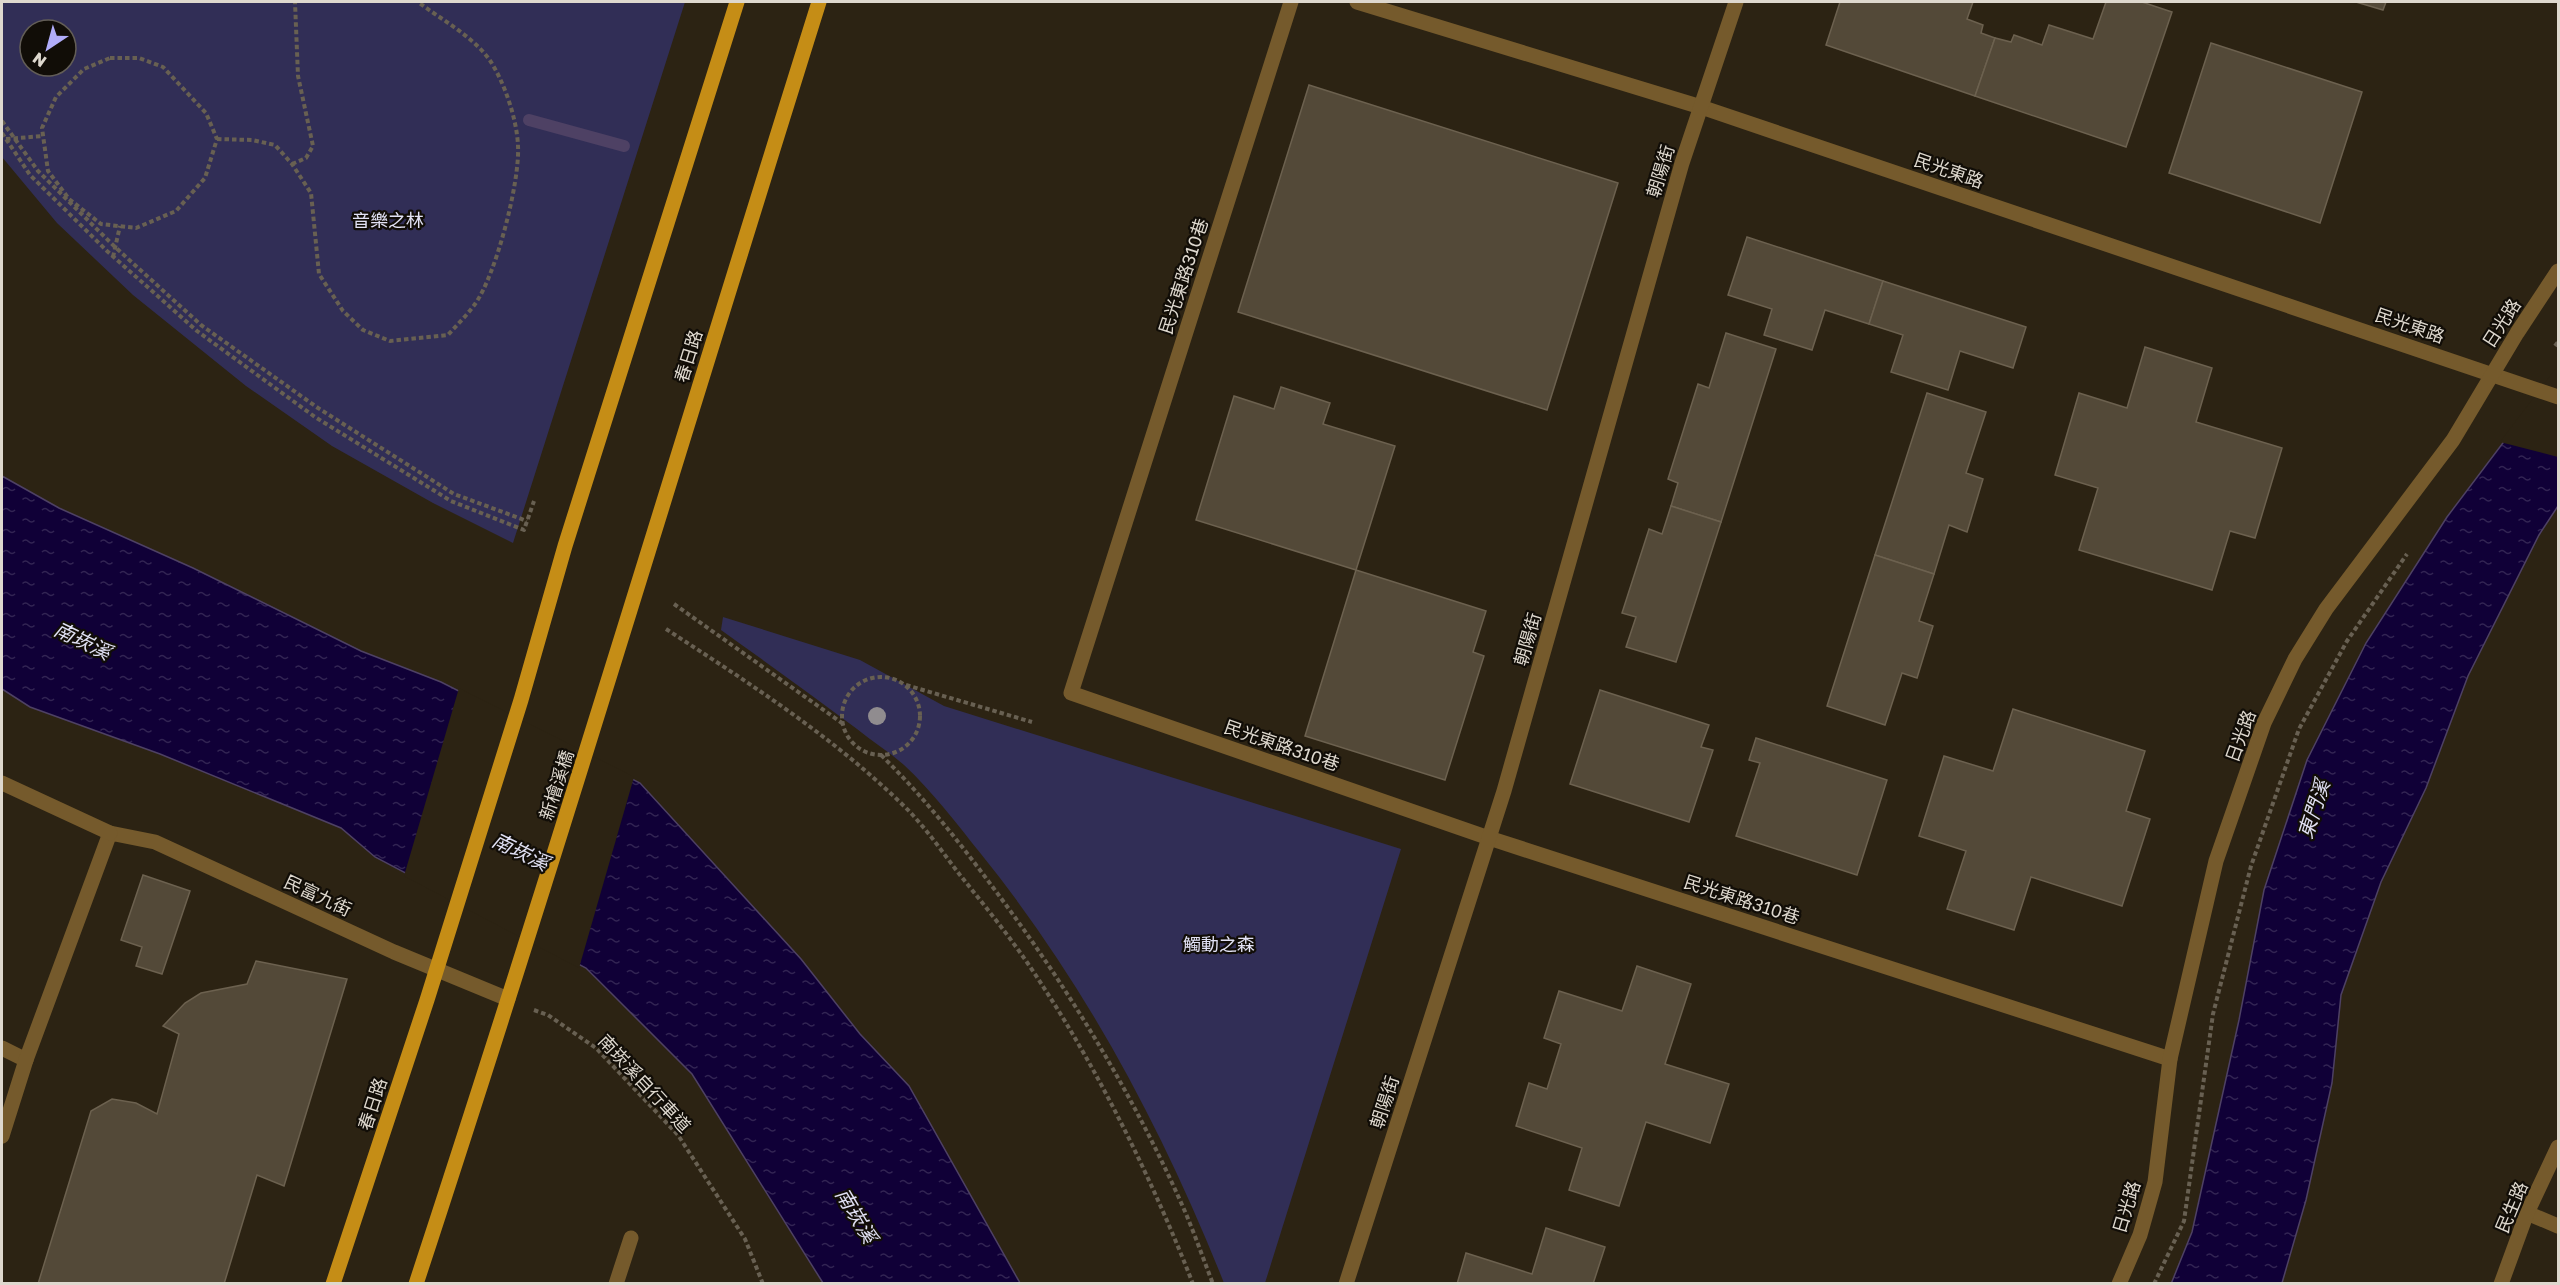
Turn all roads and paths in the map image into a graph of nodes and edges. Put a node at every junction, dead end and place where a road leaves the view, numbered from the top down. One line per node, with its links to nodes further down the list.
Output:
1 (295, 2): 15 (path)
2 (418, 2): 15 (path)
3 (736, 2): 37 (main road, 春日路)
4 (819, 2): 30 (main road, 春日路)
5 (1291, 2): 36 (street, 民光東路310巷)
6 (1357, 2): 8 (street, 民光東路)
7 (1736, 2): 8 (street, 朝陽街)
8 (1701, 107): 22 (street, 民光東路); 36 (street, 朝陽街)
9 (2, 121): 12 (path)
10 (2, 133): 13 (path)
11 (43, 136): 12 (path); 14 (path); 16 (path)
12 (14, 139): 13 (path); 17 (path)
13 (6, 140): 18 (path)
14 (217, 140): 15 (path); 16 (path)
15 (292, 164)
16 (120, 226): 17 (path)
17 (115, 247): 18 (path); 25 (path)
18 (113, 257): 25 (path)
19 (2559, 271): 22 (street, 日光路)
20 (2559, 342): 21 (path)
21 (2555, 346)
22 (2492, 374): 23 (street, 民光東路); 40 (street, 日光路)
23 (2559, 397)
24 (534, 501): 25 (path)
25 (527, 521)
26 (2411, 548): 55 (path)
27 (674, 604): 31 (path)
28 (666, 629): 51 (path)
29 (904, 685): 31 (path); 32 (path); 33 (path)
30 (596, 723): 38 (main road, 新檜溪橋)
31 (843, 723): 33 (path)
32 (1032, 723)
33 (881, 755): 52 (path)
34 (2, 783): 35 (street, 民富九街)
35 (110, 833): 37 (street, 民富九街); 41 (street)
36 (1489, 838): 40 (street, 民光東路310巷); 53 (street, 朝陽街)
37 (436, 970): 38 (street, 民富九街); 47 (main road, 春日路)
38 (508, 999): 48 (main road); 50 (path, 南崁溪自行車道)
39 (2, 1048): 41 (street)
40 (2170, 1059): 54 (street, 日光路)
41 (26, 1060): 42 (street)
42 (2, 1136)
43 (2559, 1147): 44 (street, 民生路)
44 (2527, 1213): 45 (street); 56 (street, 民生路)
45 (2559, 1226)
46 (631, 1238): 49 (street)
47 (333, 1284)
48 (416, 1284)
49 (616, 1284)
50 (763, 1284)
51 (1193, 1284)
52 (1213, 1284)
53 (1346, 1284)
54 (2119, 1284)
55 (2154, 1284)
56 (2501, 1284)

